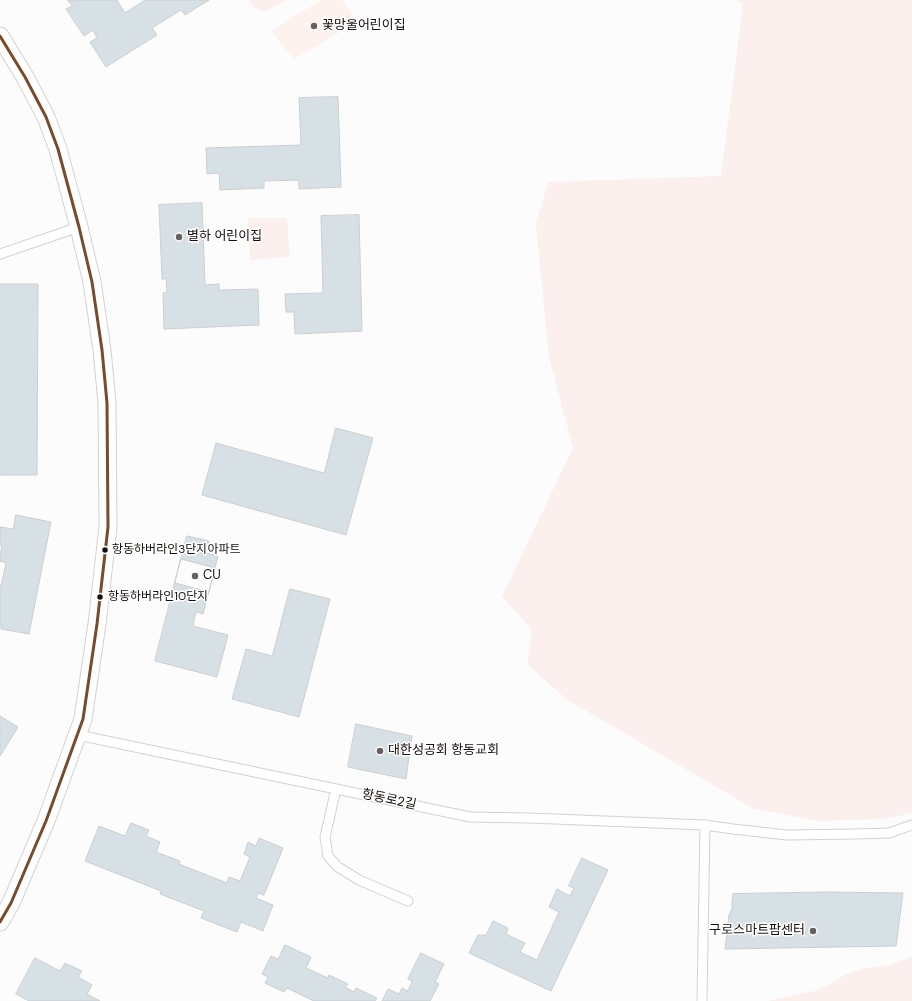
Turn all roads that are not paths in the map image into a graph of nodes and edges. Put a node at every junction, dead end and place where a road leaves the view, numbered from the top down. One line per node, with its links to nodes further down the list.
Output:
1 (0, 36): 2 (street)
2 (80, 227): 3 (lane); 4 (street)
3 (0, 254)
4 (78, 735): 5 (lane, 항동로2길); 9 (street)
5 (336, 789): 6 (lane, 항동로2길); 8 (lane)
6 (705, 825): 7 (lane, 항동로2길); 10 (lane)
7 (912, 825)
8 (408, 901)
9 (0, 922)
10 (702, 1001)

